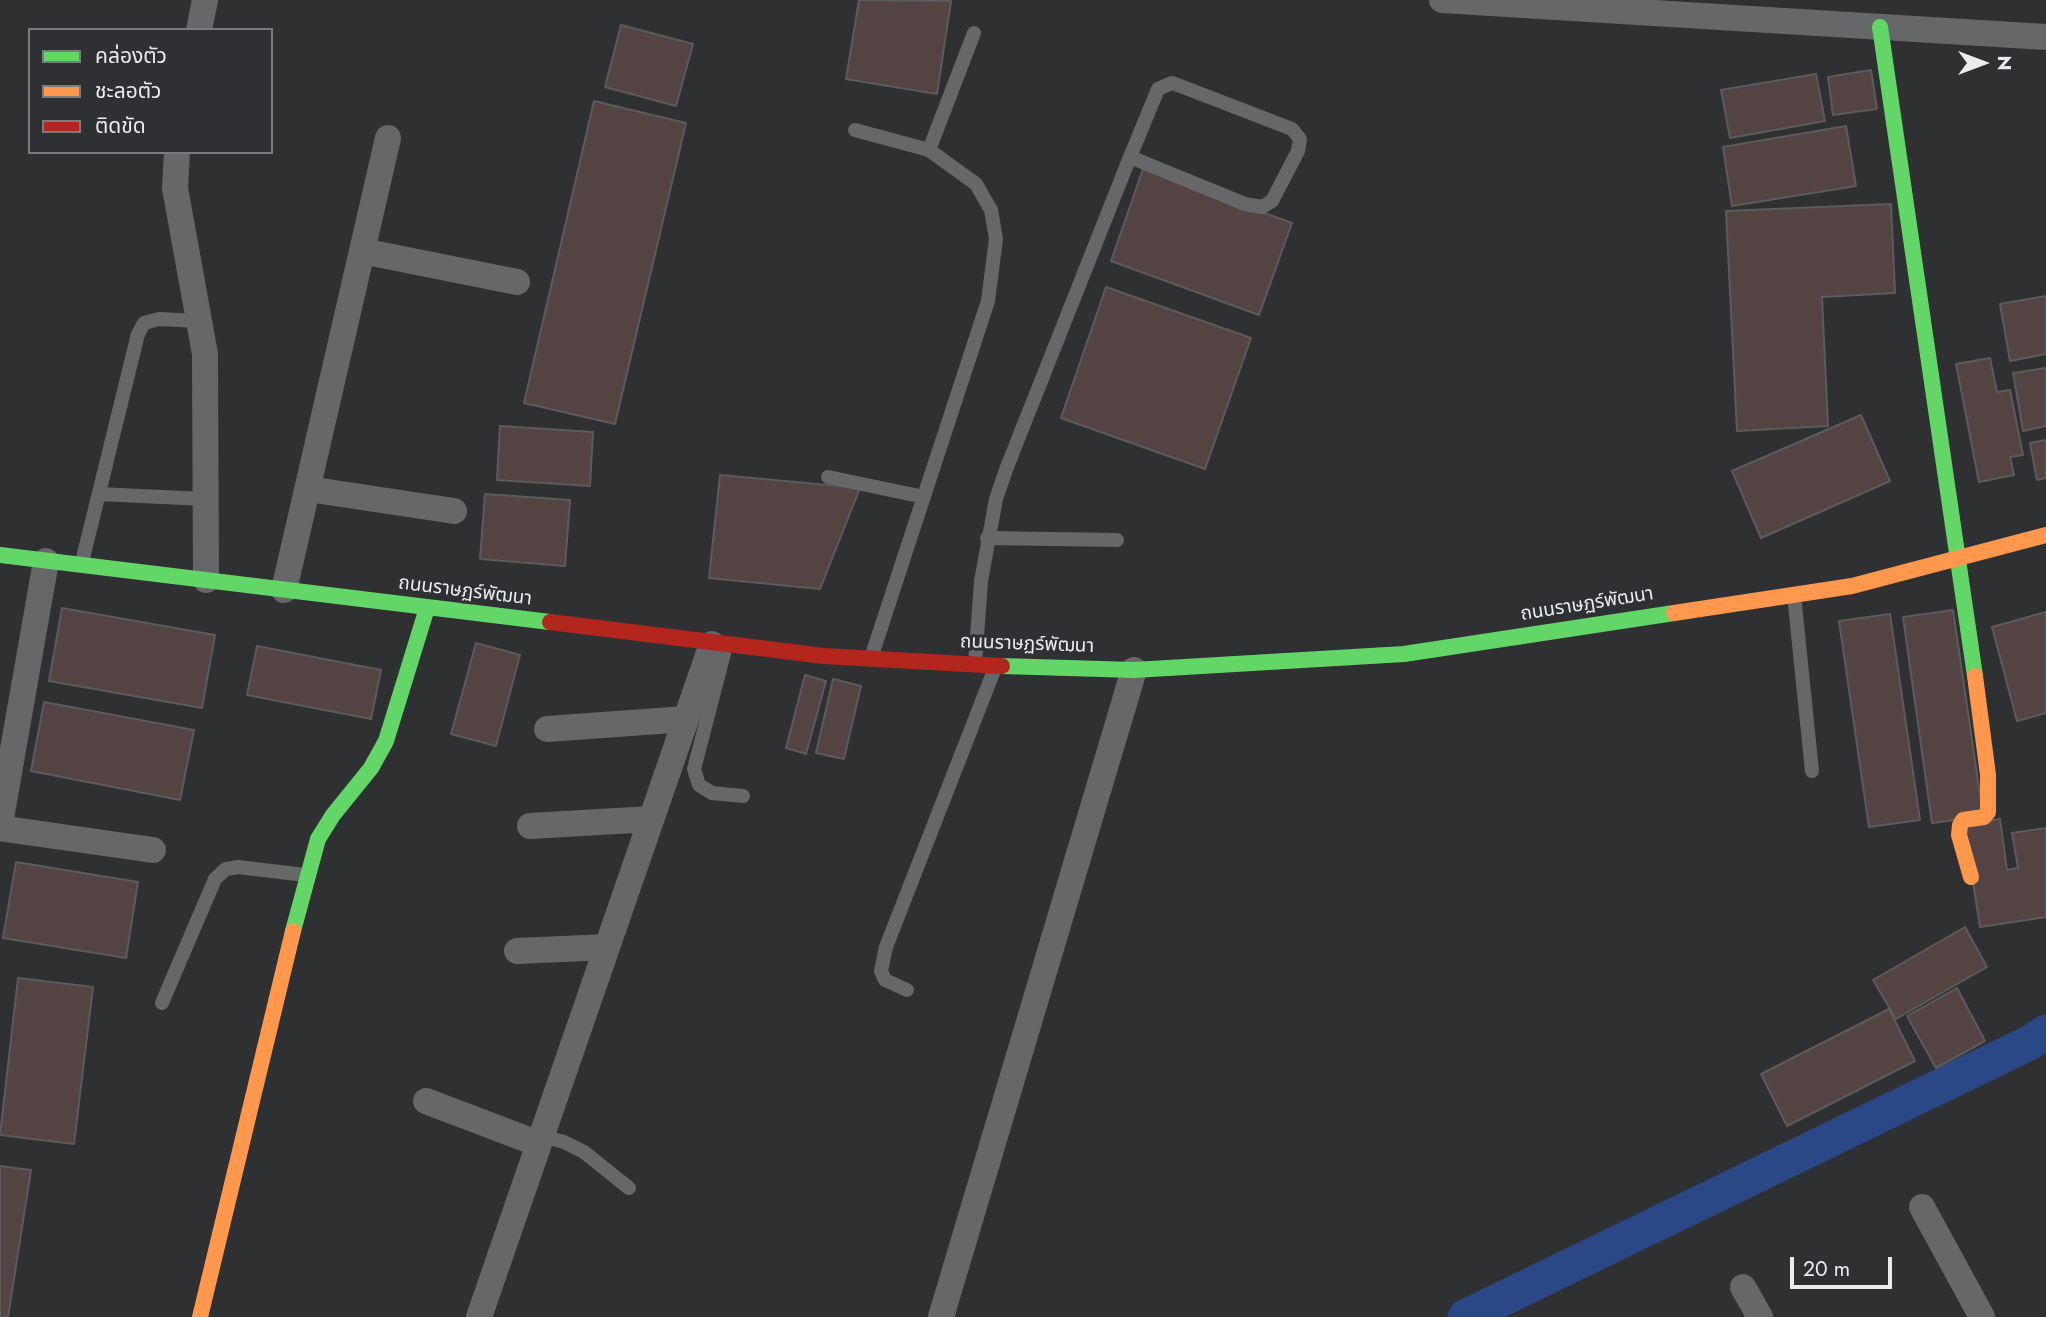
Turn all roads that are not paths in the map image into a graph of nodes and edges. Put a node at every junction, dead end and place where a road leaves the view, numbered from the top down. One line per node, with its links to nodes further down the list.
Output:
1 (205, 0): 5 (street)
2 (1442, 0): 3 (street)
3 (1562, 4): 4 (street)
4 (1880, 27): 7 (street); 26 (street)
5 (199, 28)
6 (974, 33): 10 (lane)
7 (2046, 37)
8 (855, 130): 10 (lane)
9 (388, 138): 13 (street)
10 (929, 150): 19 (lane)
11 (177, 154): 15 (street)
12 (1130, 157): 12 (lane); 23 (lane)
13 (362, 251): 14 (street); 17 (street)
14 (517, 282)
15 (199, 321): 18 (lane); 20 (street)
16 (828, 477): 19 (lane)
17 (308, 489): 21 (street); 30 (street)
18 (99, 494): 20 (lane); 28 (lane)
19 (924, 497): 34 (lane)
20 (204, 499): 29 (street)
21 (454, 511)
22 (2046, 535): 26 (street, ถนนราษฏร์พัฒนา)
23 (987, 538): 24 (lane); 35 (lane)
24 (1117, 540)
25 (0, 555): 27 (street, ถนนราษฏร์พัฒนา)
26 (1959, 558): 31 (street, ถนนราษฏร์พัฒนา); 47 (street)
27 (46, 561): 28 (street, ถนนราษฏร์พัฒนา); 43 (street)
28 (82, 565): 29 (street, ถนนราษฏร์พัฒนา)
29 (206, 580): 30 (street, ถนนราษฏร์พัฒนา)
30 (284, 590): 32 (street, ถนนราษฏร์พัฒนา)
31 (1794, 595): 37 (street, ถนนราษฏร์พัฒนา); 40 (lane)
32 (427, 608): 33 (street, ถนนราษฏร์พัฒนา); 46 (street)
33 (719, 645): 34 (street, ถนนราษฏร์พัฒนา); 38 (street); 41 (lane)
34 (871, 659): 35 (street, ถนนราษฏร์พัฒนา)
35 (975, 665): 36 (street, ถนนราษฏร์พัฒนา)
36 (996, 666): 37 (street, ถนนราษฏร์พัฒนา); 50 (lane)
37 (1134, 670): 59 (street)
38 (686, 719): 39 (street); 42 (street)
39 (547, 729)
40 (1812, 772)
41 (743, 796)
42 (651, 819): 44 (street); 48 (street)
43 (0, 826): 45 (street)
44 (530, 826)
45 (153, 850)
46 (306, 876): 51 (lane); 57 (street)
47 (1971, 877)
48 (607, 947): 49 (street); 53 (street)
49 (517, 951)
50 (907, 990)
51 (162, 1003)
52 (426, 1101): 53 (street)
53 (540, 1140): 54 (lane); 58 (street)
54 (629, 1188)
55 (1922, 1207): 61 (street)
56 (1743, 1287): 60 (street)
57 (200, 1317)
58 (479, 1317)
59 (940, 1317)
60 (1760, 1317)
61 (1982, 1317)

